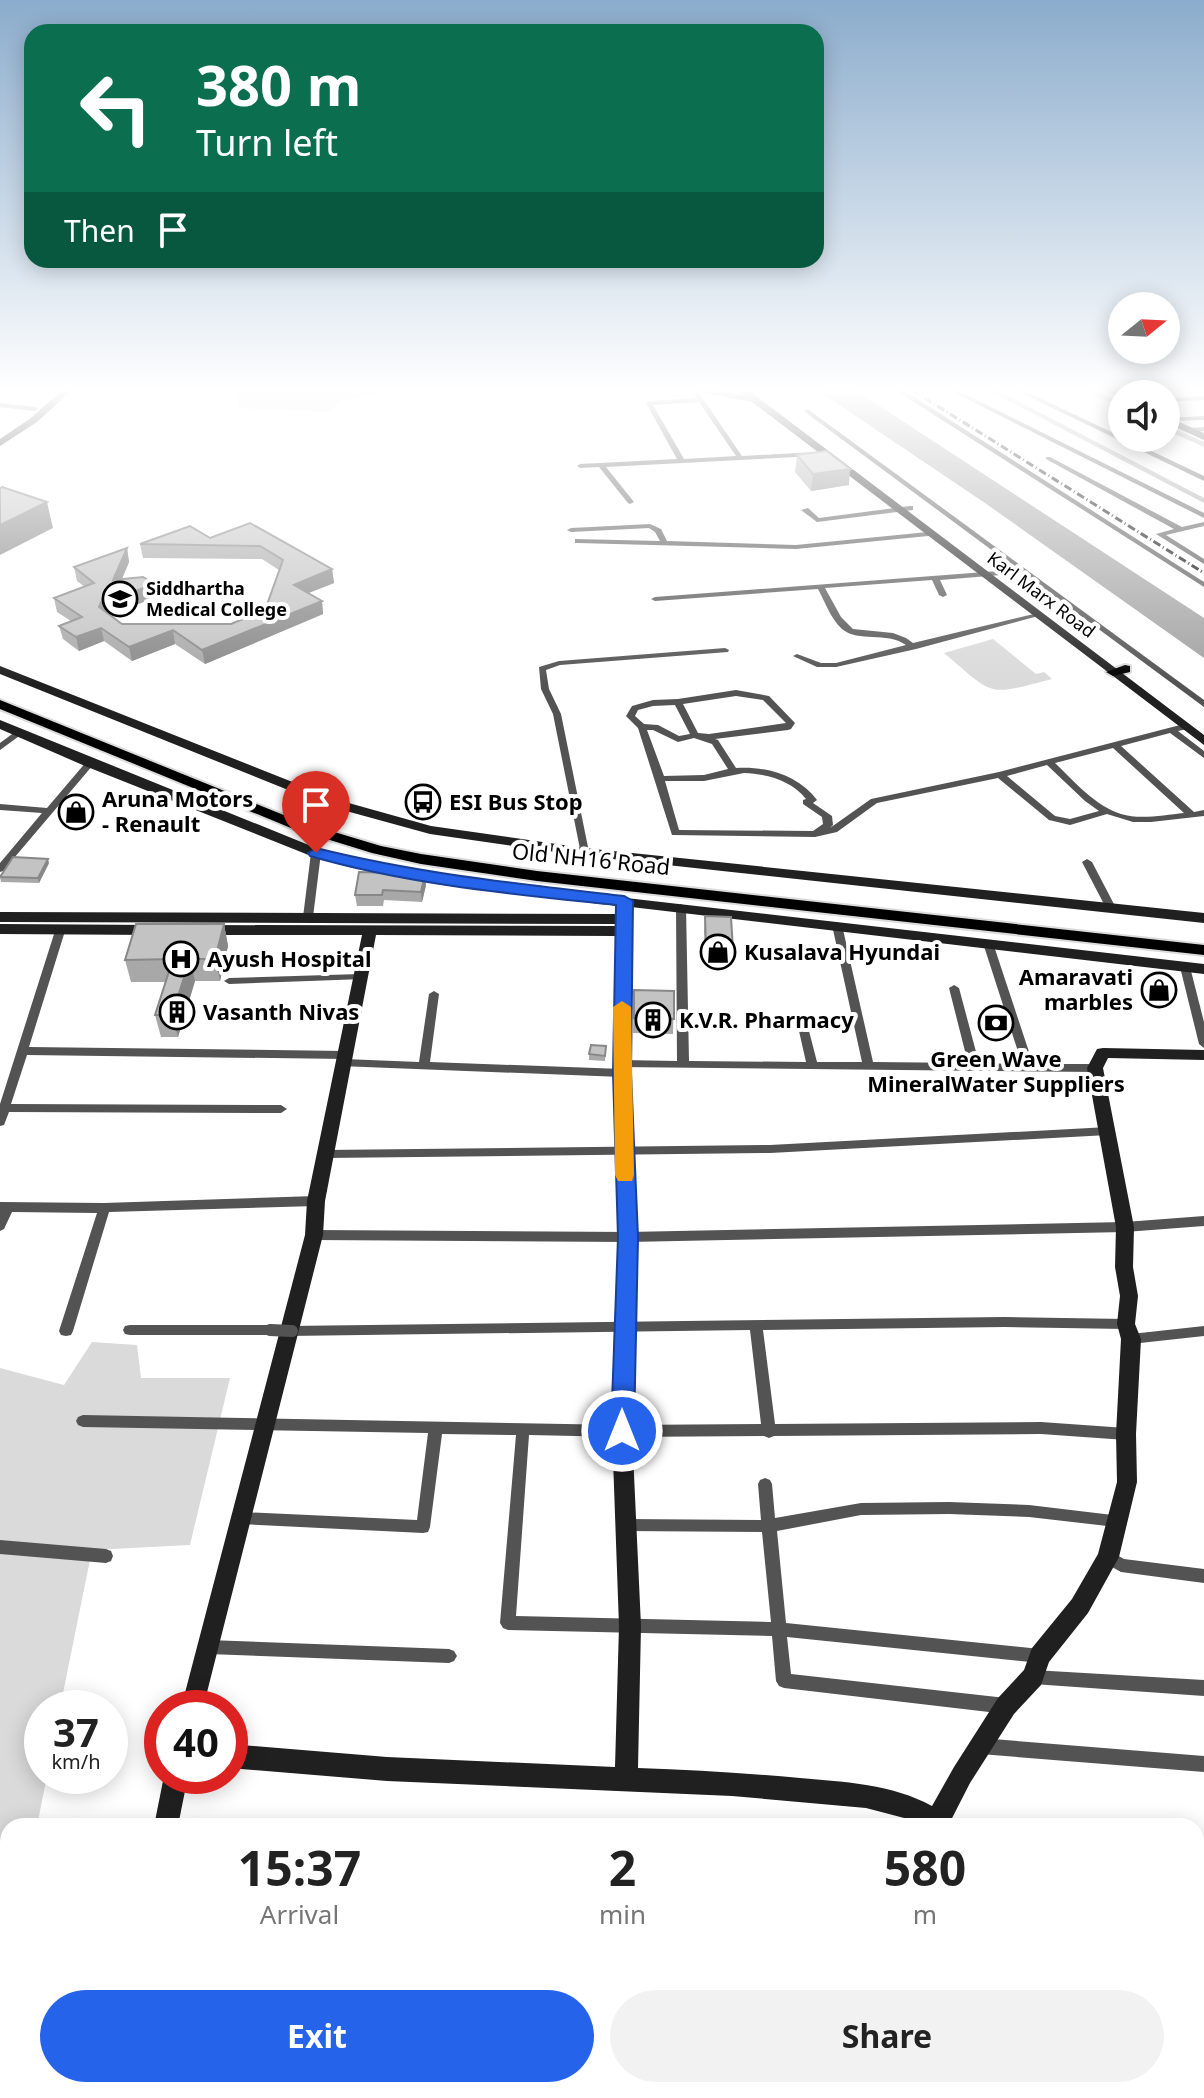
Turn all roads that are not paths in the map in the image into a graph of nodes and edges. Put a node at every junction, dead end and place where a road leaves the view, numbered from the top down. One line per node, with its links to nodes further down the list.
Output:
1 (619, 488): 8 (street)
2 (868, 488): 11 (street, Karl Marx Road)
3 (881, 488): 9 (street, Karl Marx Road)
4 (911, 488): 38 (street)
5 (1052, 488): 23 (street)
6 (1104, 488): 14 (street)
7 (1148, 488): 12 (street)
8 (630, 502)
9 (910, 508): 11 (street); 20 (street, Karl Marx Road)
10 (805, 510): 11 (street)
11 (897, 511): 16 (street, Karl Marx Road)
12 (1204, 516)
13 (1204, 524): 14 (street)
14 (1180, 529): 19 (street)
15 (571, 530): 18 (street)
16 (928, 534): 18 (street); 21 (street, Karl Marx Road)
17 (578, 541): 18 (street)
18 (665, 544)
19 (1204, 562)
20 (998, 573): 21 (street); 33 (street, Karl Marx Road)
21 (985, 575): 22 (street); 27 (street, Karl Marx Road)
22 (935, 578): 24 (street); 25 (street)
23 (1204, 585)
24 (821, 588): 26 (street); 28 (street)
25 (943, 595)
26 (655, 599)
27 (1038, 615): 28 (street); 33 (street, Karl Marx Road)
28 (913, 647): 31 (street)
29 (725, 650): 61 (street)
30 (797, 656): 31 (street)
31 (820, 665): 34 (street)
32 (0, 670): 61 (street)
33 (1119, 671): 41 (street, Karl Marx Road); 42 (street, Karl Marx Road)
34 (837, 674)
35 (0, 694): 77 (main road, Old NH16 Road)
36 (678, 702): 40 (street); 45 (street); 45 (street)
37 (0, 704): 79 (main road, Old NH16 Road)
38 (1204, 704)
39 (0, 724): 44 (street)
40 (642, 727): 45 (street); 54 (street)
41 (1184, 727): 43 (street); 46 (street, Karl Marx Road)
42 (1204, 729)
43 (1171, 730): 47 (street); 49 (street)
44 (19, 732): 48 (street); 51 (street)
45 (695, 735): 52 (street)
46 (1204, 741)
47 (1116, 746): 50 (street); 59 (street)
48 (0, 747)
49 (1204, 755)
50 (1049, 762): 53 (street); 57 (street)
51 (90, 763): 56 (street); 63 (street)
52 (733, 771): 54 (street); 60 (street)
53 (1000, 775): 57 (street); 60 (street)
54 (660, 779): 60 (street)
55 (0, 807): 56 (street)
56 (49, 811): 64 (street)
57 (1105, 812): 59 (street)
58 (1204, 813): 59 (street)
59 (1192, 815)
60 (815, 834)
61 (584, 852): 68 (street)
62 (0, 853): 64 (street)
63 (316, 853): 70 (street); 72 (street)
64 (12, 854): 66 (street)
65 (1087, 862): 68 (street)
66 (0, 869)
67 (681, 907): 70 (street); 73 (street); 91 (street)
68 (1111, 908): 71 (street)
69 (0, 917): 72 (street)
70 (623, 917): 72 (street); 75 (street); 97 (street)
71 (1204, 918)
72 (296, 921): 75 (street); 76 (street)
73 (837, 925): 78 (street); 95 (street)
74 (0, 929): 76 (street)
75 (370, 930): 82 (street)
76 (60, 931): 88 (street)
77 (1204, 938)
78 (988, 943): 80 (street); 96 (street)
79 (1204, 950)
80 (1185, 967): 81 (street); 87 (street)
81 (1204, 969)
82 (360, 977): 83 (street); 90 (street)
83 (229, 981)
84 (954, 988): 93 (street)
85 (434, 994): 94 (street)
86 (804, 1031): 92 (street)
87 (1204, 1044)
88 (23, 1051): 90 (street); 99 (street)
89 (1204, 1055): 98 (street)
90 (344, 1059): 94 (street); 106 (street)
91 (683, 1064): 92 (street); 97 (street)
92 (812, 1065): 95 (street)
93 (974, 1065): 95 (street); 96 (street)
94 (424, 1066): 97 (street)
95 (868, 1066)
96 (1028, 1066): 98 (street)
97 (622, 1068): 105 (street)
98 (1095, 1068): 104 (street)
99 (14, 1075): 100 (street); 101 (street)
100 (0, 1076)
101 (5, 1108): 102 (street); 103 (street)
102 (281, 1109)
103 (0, 1122)
104 (1108, 1131): 105 (street); 112 (street)
105 (623, 1149): 106 (street); 114 (street)
106 (325, 1154): 107 (street)
107 (311, 1202): 109 (street); 113 (street)
108 (4, 1208): 109 (street); 111 (street)
109 (104, 1208): 119 (street)
110 (1204, 1221): 112 (street)
111 (0, 1226)
112 (1125, 1227): 114 (street); 120 (street)
113 (314, 1235): 114 (street); 118 (street)
114 (628, 1237): 116 (street)
115 (756, 1326): 116 (street); 120 (street); 127 (street)
116 (623, 1329): 118 (street); 126 (street)
117 (130, 1330): 118 (street)
118 (284, 1330): 123 (street)
119 (66, 1331)
120 (1128, 1331): 121 (street); 128 (street)
121 (1204, 1331)
122 (83, 1421): 123 (street)
123 (264, 1423): 124 (street); 130 (street)
124 (436, 1427): 125 (street); 130 (street)
125 (523, 1429): 126 (street); 138 (street)
126 (622, 1431): 127 (street); 132 (street)
127 (769, 1432): 128 (street)
128 (1126, 1434): 131 (street)
129 (765, 1484): 133 (street)
130 (241, 1518): 140 (street)
131 (1116, 1521): 133 (street); 136 (street)
132 (624, 1525): 133 (street); 138 (street)
133 (767, 1526): 139 (street)
134 (0, 1547): 135 (street)
135 (106, 1556)
136 (1108, 1557): 137 (street); 142 (street)
137 (1204, 1576)
138 (630, 1626): 139 (street); 150 (street)
139 (778, 1629): 142 (street); 146 (street)
140 (208, 1647): 141 (street); 145 (street)
141 (449, 1656)
142 (1040, 1656): 143 (street)
143 (1033, 1677): 144 (street); 146 (street)
144 (1204, 1688)
145 (197, 1690)
146 (1006, 1706): 147 (street)
147 (980, 1746): 149 (street); 154 (street)
148 (248, 1757): 150 (street)
149 (1204, 1764)
150 (626, 1781): 153 (street)
151 (172, 1794): 152 (street)
152 (168, 1818)
153 (930, 1818)
154 (945, 1818)

